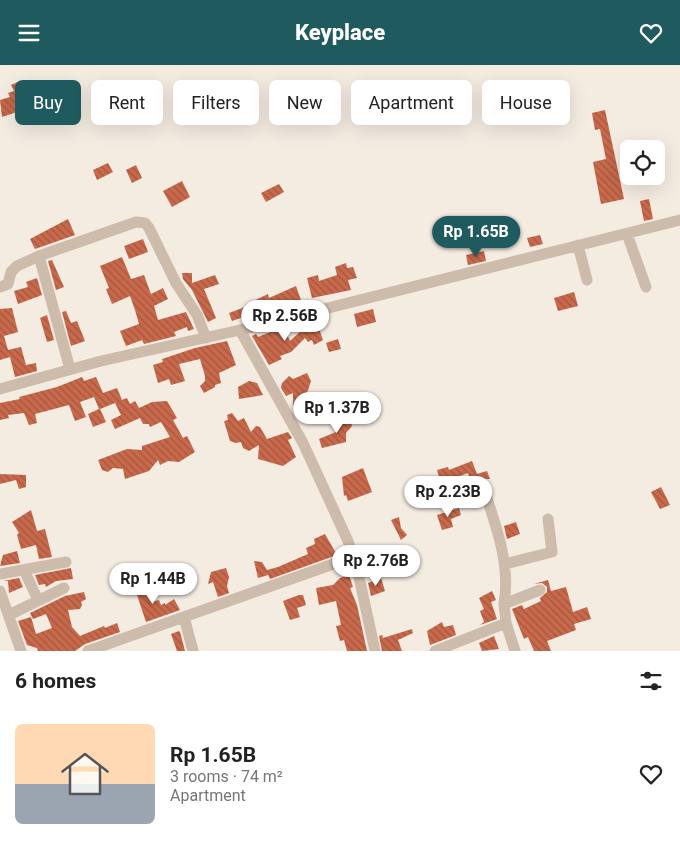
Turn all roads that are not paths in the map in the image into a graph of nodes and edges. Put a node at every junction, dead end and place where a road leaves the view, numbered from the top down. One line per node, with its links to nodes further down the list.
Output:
1 (680, 220): 2 (street)
2 (627, 234): 3 (street); 7 (street)
3 (578, 245): 5 (street); 8 (street)
4 (39, 256): 6 (street); 9 (street); 10 (street)
5 (587, 280)
6 (0, 287)
7 (646, 287)
8 (240, 330): 9 (street); 14 (street)
9 (206, 338): 10 (street)
10 (70, 369): 11 (street)
11 (0, 389)
12 (483, 487): 16 (street)
13 (548, 519): 16 (street)
14 (353, 557): 25 (street); 30 (street)
15 (66, 562): 17 (street)
16 (505, 564): 23 (street)
17 (24, 570): 18 (street); 22 (street)
18 (0, 575)
19 (64, 587): 22 (street)
20 (540, 590): 23 (street)
21 (0, 591): 24 (street)
22 (38, 600): 24 (street)
23 (504, 603): 26 (street)
24 (9, 615): 27 (street)
25 (184, 617): 28 (street); 29 (street)
26 (506, 623): 31 (street); 32 (street)
27 (20, 651)
28 (88, 651)
29 (194, 651)
30 (375, 651)
31 (435, 651)
32 (515, 651)

